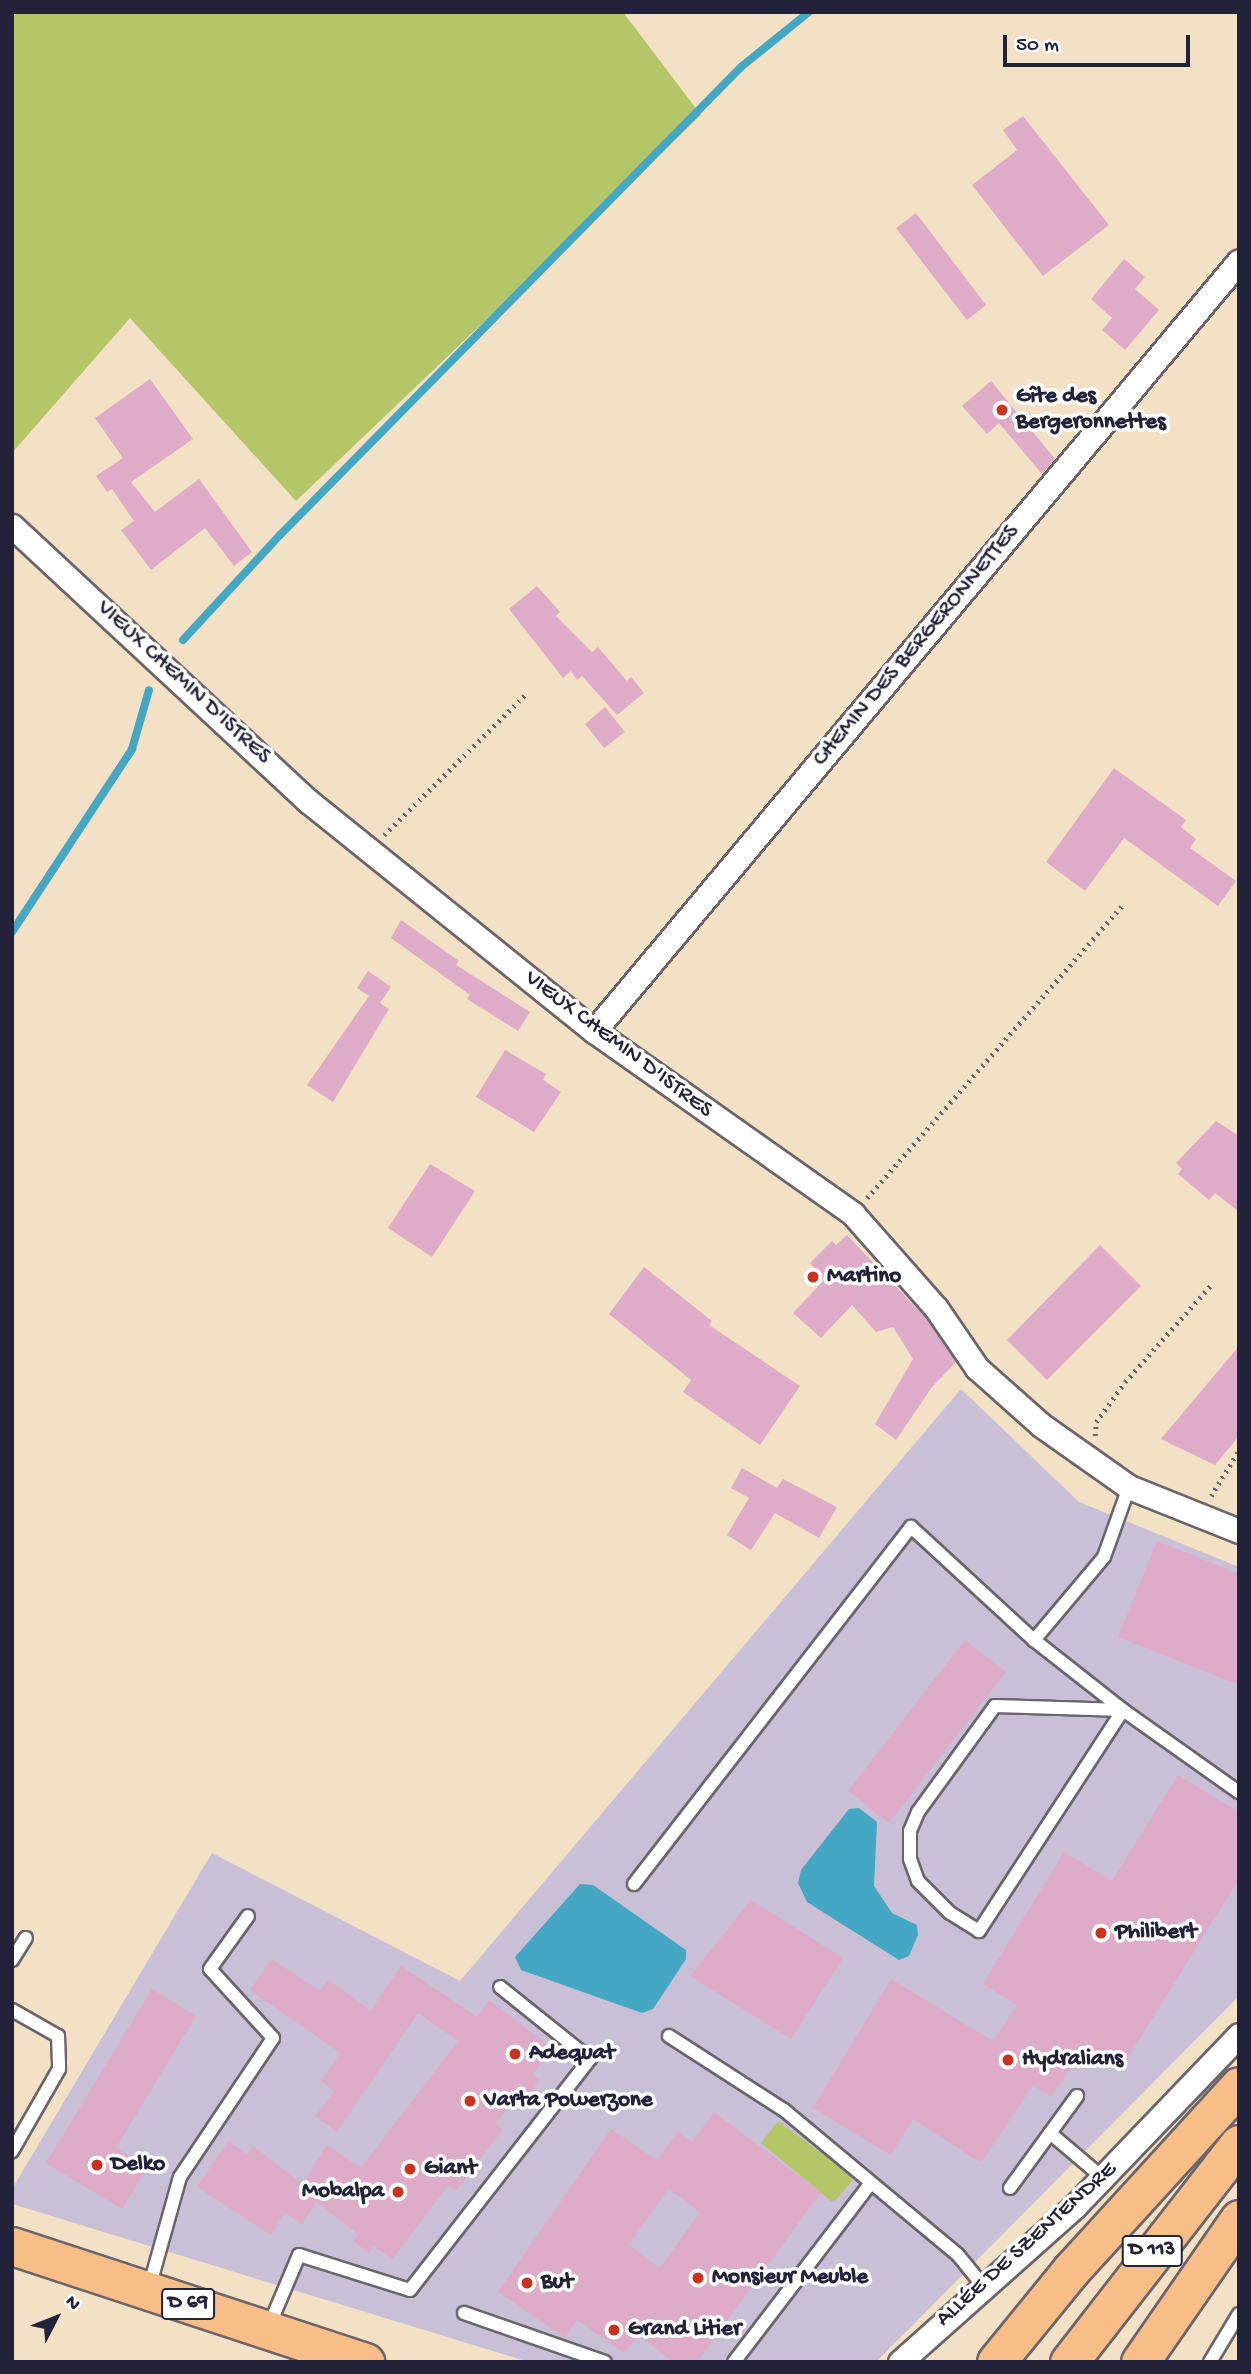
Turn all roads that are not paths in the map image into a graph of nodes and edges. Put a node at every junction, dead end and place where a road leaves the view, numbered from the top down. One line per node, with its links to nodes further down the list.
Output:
1 (1239, 261): 3 (street, CHEMIN DES BERGERONNETTES)
2 (12, 526): 3 (street, VIEUX CHEMIN D'ISTRES)
3 (594, 1031): 4 (street, VIEUX CHEMIN D'ISTRES)
4 (1129, 1487): 5 (street, VIEUX CHEMIN D'ISTRES); 6 (lane)
5 (1239, 1531)
6 (1034, 1640): 7 (lane); 9 (lane)
7 (1123, 1710): 7 (lane); 8 (lane)
8 (1239, 1791)
9 (634, 1884)
10 (248, 1916): 28 (lane)
11 (26, 1938): 12 (lane)
12 (12, 1960)
13 (500, 1987): 31 (lane)
14 (12, 2010): 21 (lane)
15 (1239, 2035): 22 (street, ALLÉE DE SZENTENDRE)
16 (669, 2036): 23 (lane)
17 (1239, 2086): 36 (main road)
18 (1077, 2096): 19 (lane)
19 (1050, 2133): 22 (lane); 24 (lane)
20 (1239, 2144): 37 (main road, D 113)
21 (12, 2151)
22 (1103, 2178): 27 (street, ALLÉE DE SZENTENDRE)
23 (871, 2183): 27 (lane); 34 (lane)
24 (1010, 2188)
25 (1239, 2219): 38 (main road, D 113)
26 (12, 2246): 28 (main road, D 69)
27 (984, 2286): 35 (street, ALLÉE DE SZENTENDRE)
28 (148, 2291): 31 (main road, D 69)
29 (464, 2313): 33 (lane)
30 (1238, 2317): 39 (lane)
31 (267, 2329): 32 (main road, D 69)
32 (365, 2362)
33 (605, 2362)
34 (734, 2362)
35 (900, 2362)
36 (996, 2362)
37 (1069, 2362)
38 (1140, 2362)
39 (1210, 2362)

